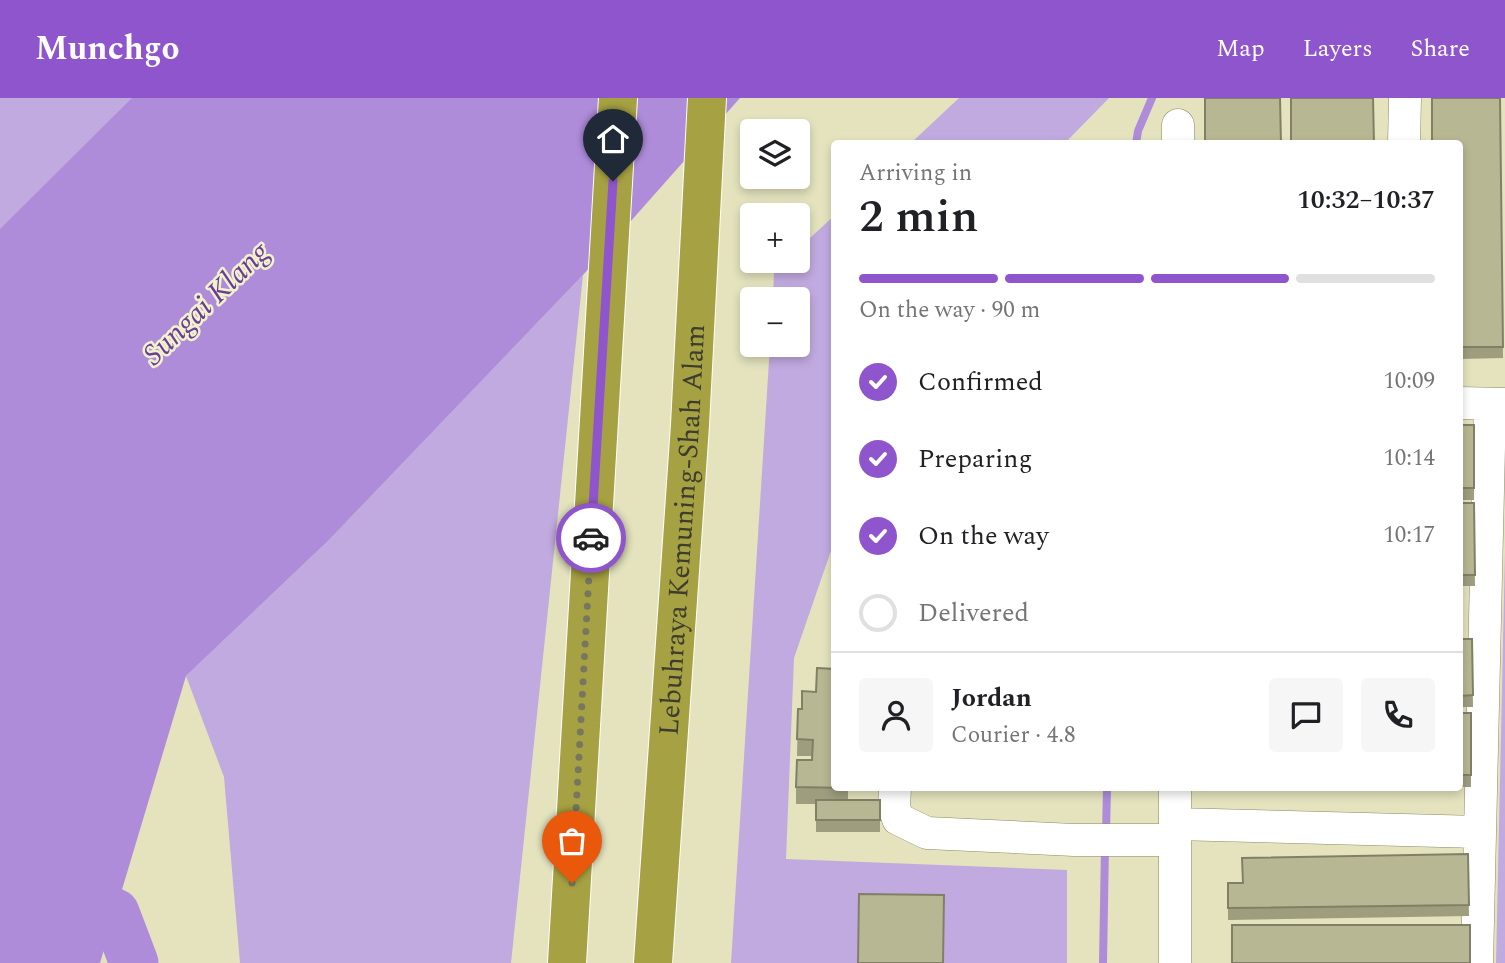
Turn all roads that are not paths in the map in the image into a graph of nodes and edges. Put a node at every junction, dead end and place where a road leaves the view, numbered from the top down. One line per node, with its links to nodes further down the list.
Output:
1 (618, 98): 11 (highway)
2 (707, 98): 12 (highway, Lebuhraya Kemuning-Shah Alam)
3 (1405, 98): 4 (street)
4 (1404, 140)
5 (1485, 404): 6 (street)
6 (1472, 620): 10 (street)
7 (895, 791): 9 (street)
8 (1175, 791): 9 (street)
9 (1175, 832): 10 (street); 13 (street)
10 (1479, 832): 14 (street)
11 (567, 963)
12 (653, 963)
13 (1175, 963)
14 (1477, 963)

